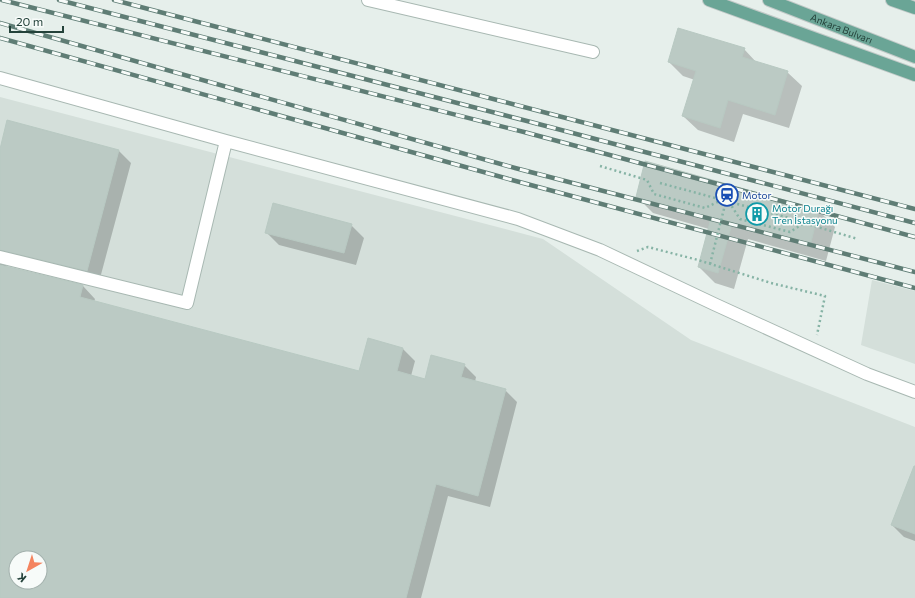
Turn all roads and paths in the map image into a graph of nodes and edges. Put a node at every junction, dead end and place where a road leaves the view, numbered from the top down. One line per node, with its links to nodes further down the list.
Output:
1 (368, 0): 6 (street)
2 (709, 0): 8 (main road)
3 (768, 0): 7 (main road, Ankara Bulvarı)
4 (892, 0): 5 (main road)
5 (915, 8)
6 (593, 52)
7 (915, 57)
8 (915, 76)
9 (0, 78): 10 (street)
10 (226, 141): 19 (street); 21 (street)
11 (600, 166): 13 (path)
12 (660, 183): 13 (path)
13 (722, 200): 14 (path, bridge)
14 (726, 201): 15 (path, bridge); 20 (path, bridge)
15 (729, 202): 16 (path); 17 (path)
16 (789, 218)
17 (858, 239)
18 (648, 247): 20 (path)
19 (0, 257)
20 (710, 264): 21 (path)
21 (814, 350): 22 (street)
22 (915, 392)

